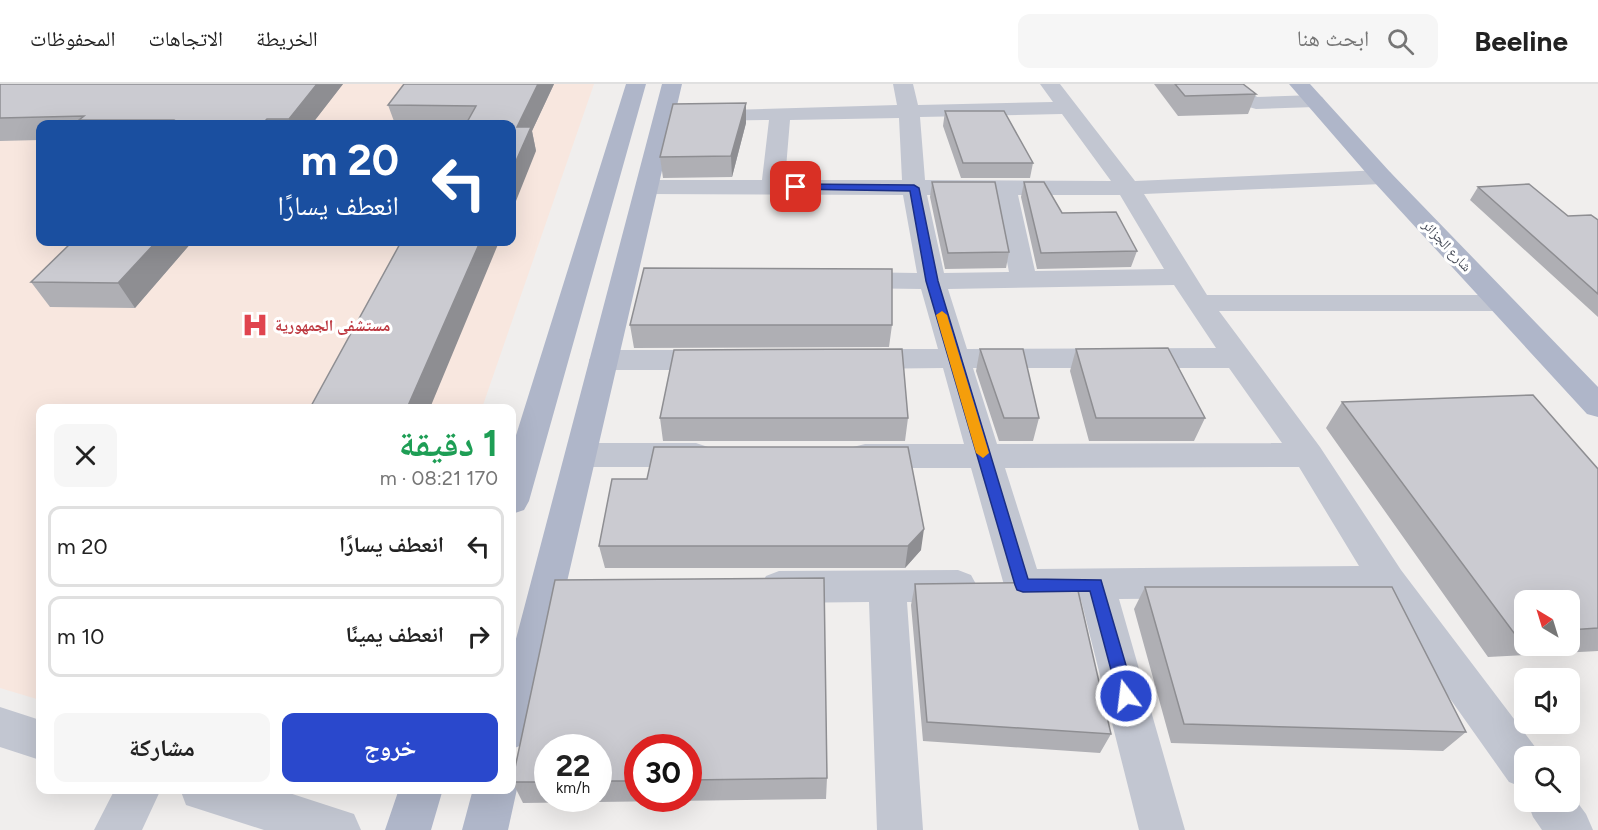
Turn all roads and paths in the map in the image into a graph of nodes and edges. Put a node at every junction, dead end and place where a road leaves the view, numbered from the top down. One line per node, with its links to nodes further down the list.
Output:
1 (636, 84): 31 (main road)
2 (672, 84): 8 (main road)
3 (1233, 84): 4 (street)
4 (1307, 93): 9 (main road, شارع الجزائر)
5 (1058, 96): 6 (street); 14 (street)
6 (906, 98): 7 (street); 12 (street)
7 (780, 114): 8 (street); 11 (street)
8 (664, 116): 10 (main road)
9 (1382, 177): 14 (street); 19 (main road, شارع الجزائر)
10 (647, 187): 11 (street); 23 (main road)
11 (773, 187): 12 (street)
12 (914, 188): 13 (street); 17 (street)
13 (1005, 188): 14 (street); 16 (street)
14 (1128, 188): 18 (street)
15 (825, 280): 17 (street)
16 (1024, 280): 17 (street); 18 (street)
17 (932, 281): 20 (street)
18 (1190, 290): 19 (street); 21 (street)
19 (1500, 303): 25 (main road, شارع الجزائر)
20 (954, 358): 21 (street); 22 (street); 30 (street)
21 (1236, 358): 27 (street)
22 (825, 359)
23 (604, 360): 24 (street); 26 (main road)
24 (744, 360)
25 (1598, 406)
26 (581, 455): 28 (street); 37 (main road)
27 (1308, 455): 30 (street); 32 (street)
28 (723, 456)
29 (830, 456): 30 (street)
30 (984, 457): 33 (street)
31 (516, 488)
32 (1388, 581): 34 (street); 40 (street)
33 (1023, 585): 34 (street); 36 (street)
34 (1096, 585): 51 (street)
35 (747, 587): 36 (street)
36 (887, 587): 50 (street)
37 (516, 719)
38 (0, 727): 39 (street)
39 (36, 739)
40 (1514, 753)
41 (136, 794): 46 (street)
42 (219, 794): 47 (street)
43 (419, 794): 48 (main road)
44 (494, 794): 49 (main road)
45 (1557, 812): 52 (street)
46 (117, 830)
47 (338, 830)
48 (408, 830)
49 (485, 830)
50 (900, 830)
51 (1162, 830)
52 (1570, 830)

